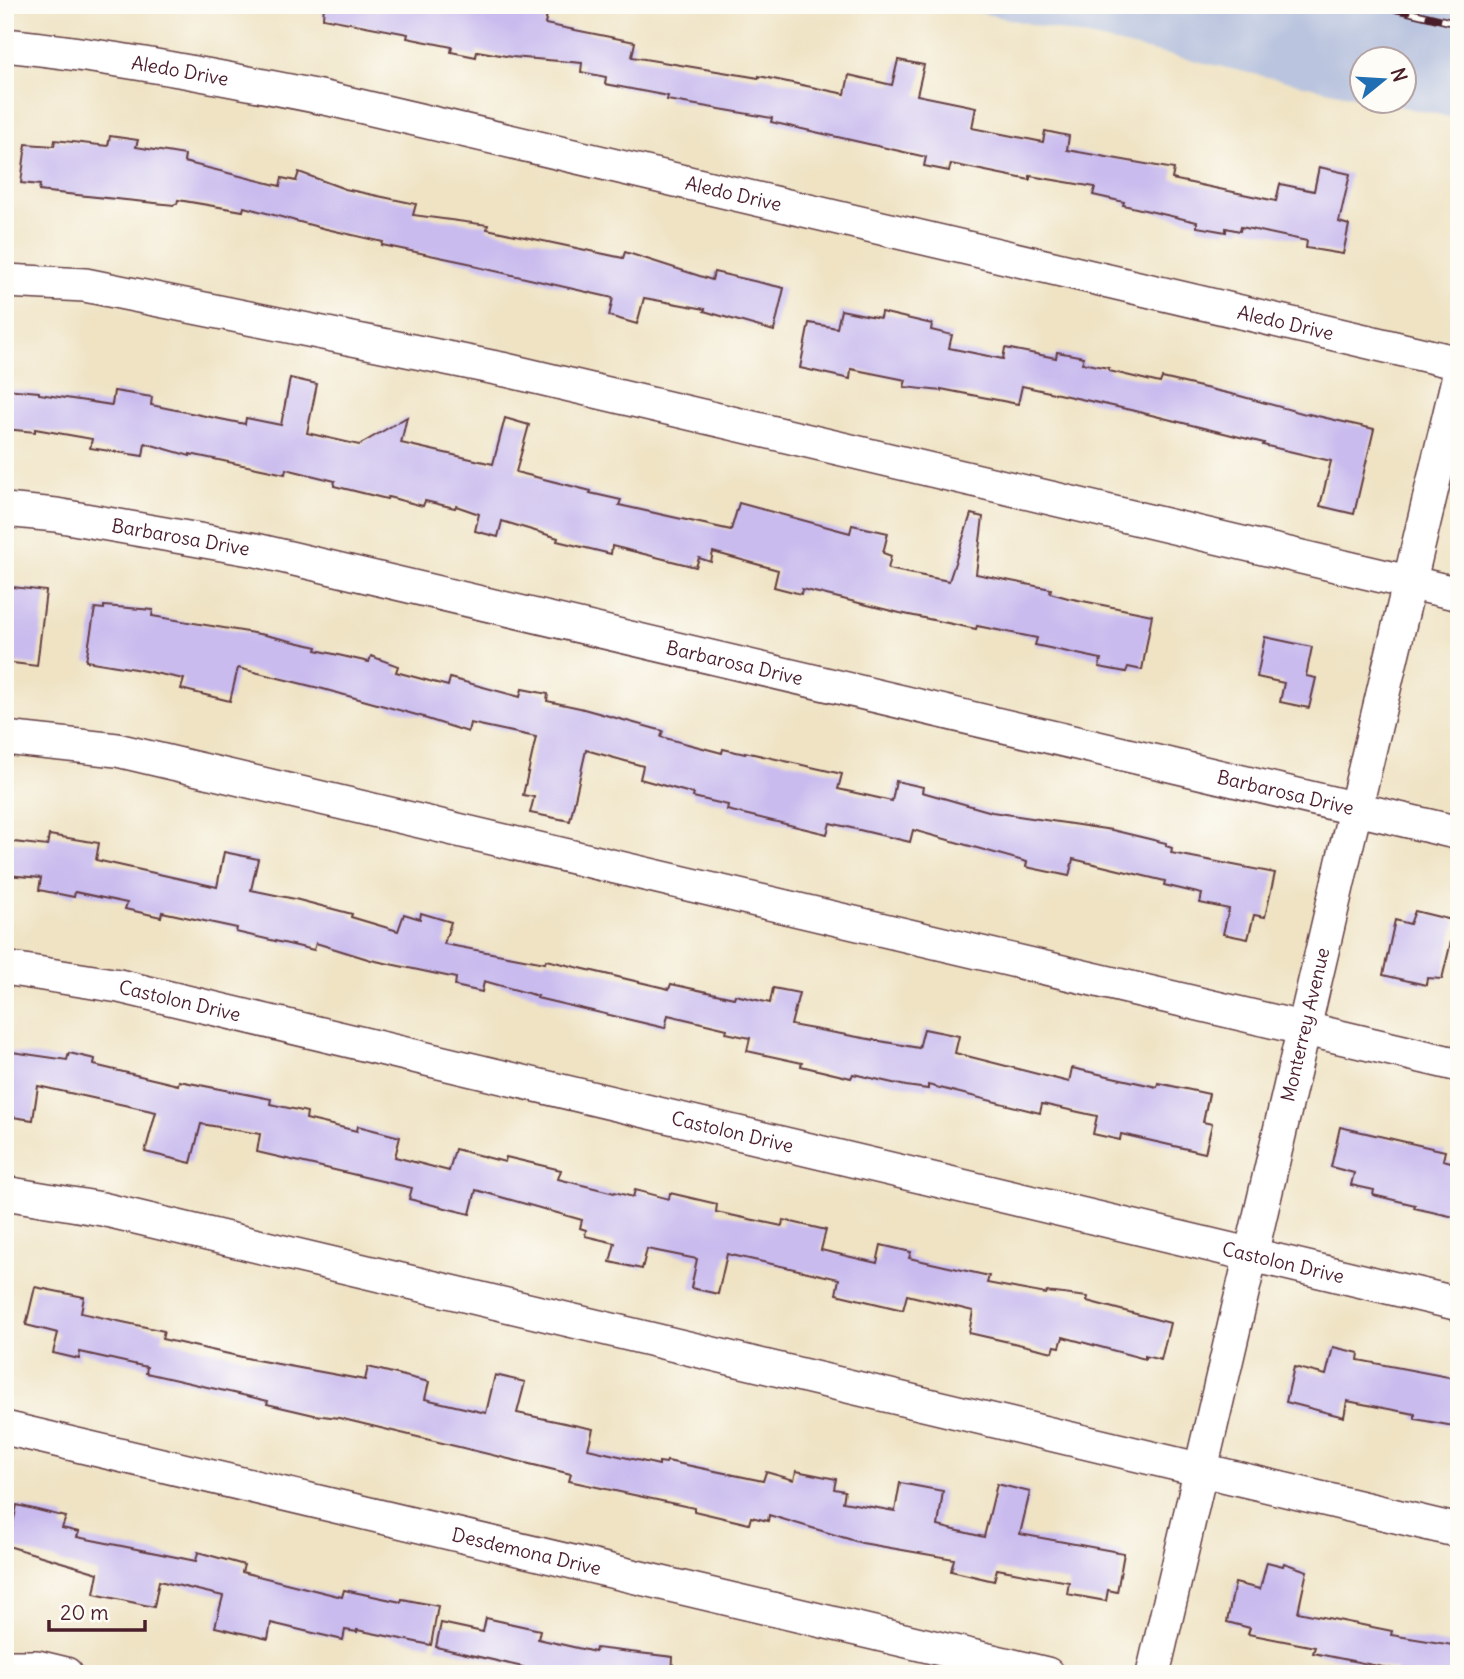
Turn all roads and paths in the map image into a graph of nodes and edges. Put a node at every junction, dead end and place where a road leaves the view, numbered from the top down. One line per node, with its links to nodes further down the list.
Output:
1 (5, 45): 3 (street, Aledo Drive)
2 (5, 281): 6 (street)
3 (1459, 363)
4 (1459, 376): 6 (street, Monterrey Avenue)
5 (5, 510): 9 (street, Barbarosa Drive)
6 (1410, 582): 7 (street); 9 (street, Monterrey Avenue)
7 (1459, 594)
8 (5, 738): 12 (street)
9 (1355, 810): 10 (street, Barbarosa Drive); 12 (street, Monterrey Avenue)
10 (1459, 833)
11 (5, 968): 15 (street, Castolon Drive)
12 (1304, 1029): 13 (street); 15 (street, Monterrey Avenue)
13 (1459, 1065)
14 (5, 1193): 18 (street)
15 (1252, 1256): 16 (street, Castolon Drive); 18 (street, Monterrey Avenue)
16 (1459, 1304)
17 (5, 1428): 22 (street, Desdemona Drive)
18 (1201, 1470): 19 (street); 23 (street, Monterrey Avenue)
19 (1459, 1531)
20 (5, 1667): 21 (street)
21 (66, 1674)
22 (1047, 1674)
23 (1153, 1674)

